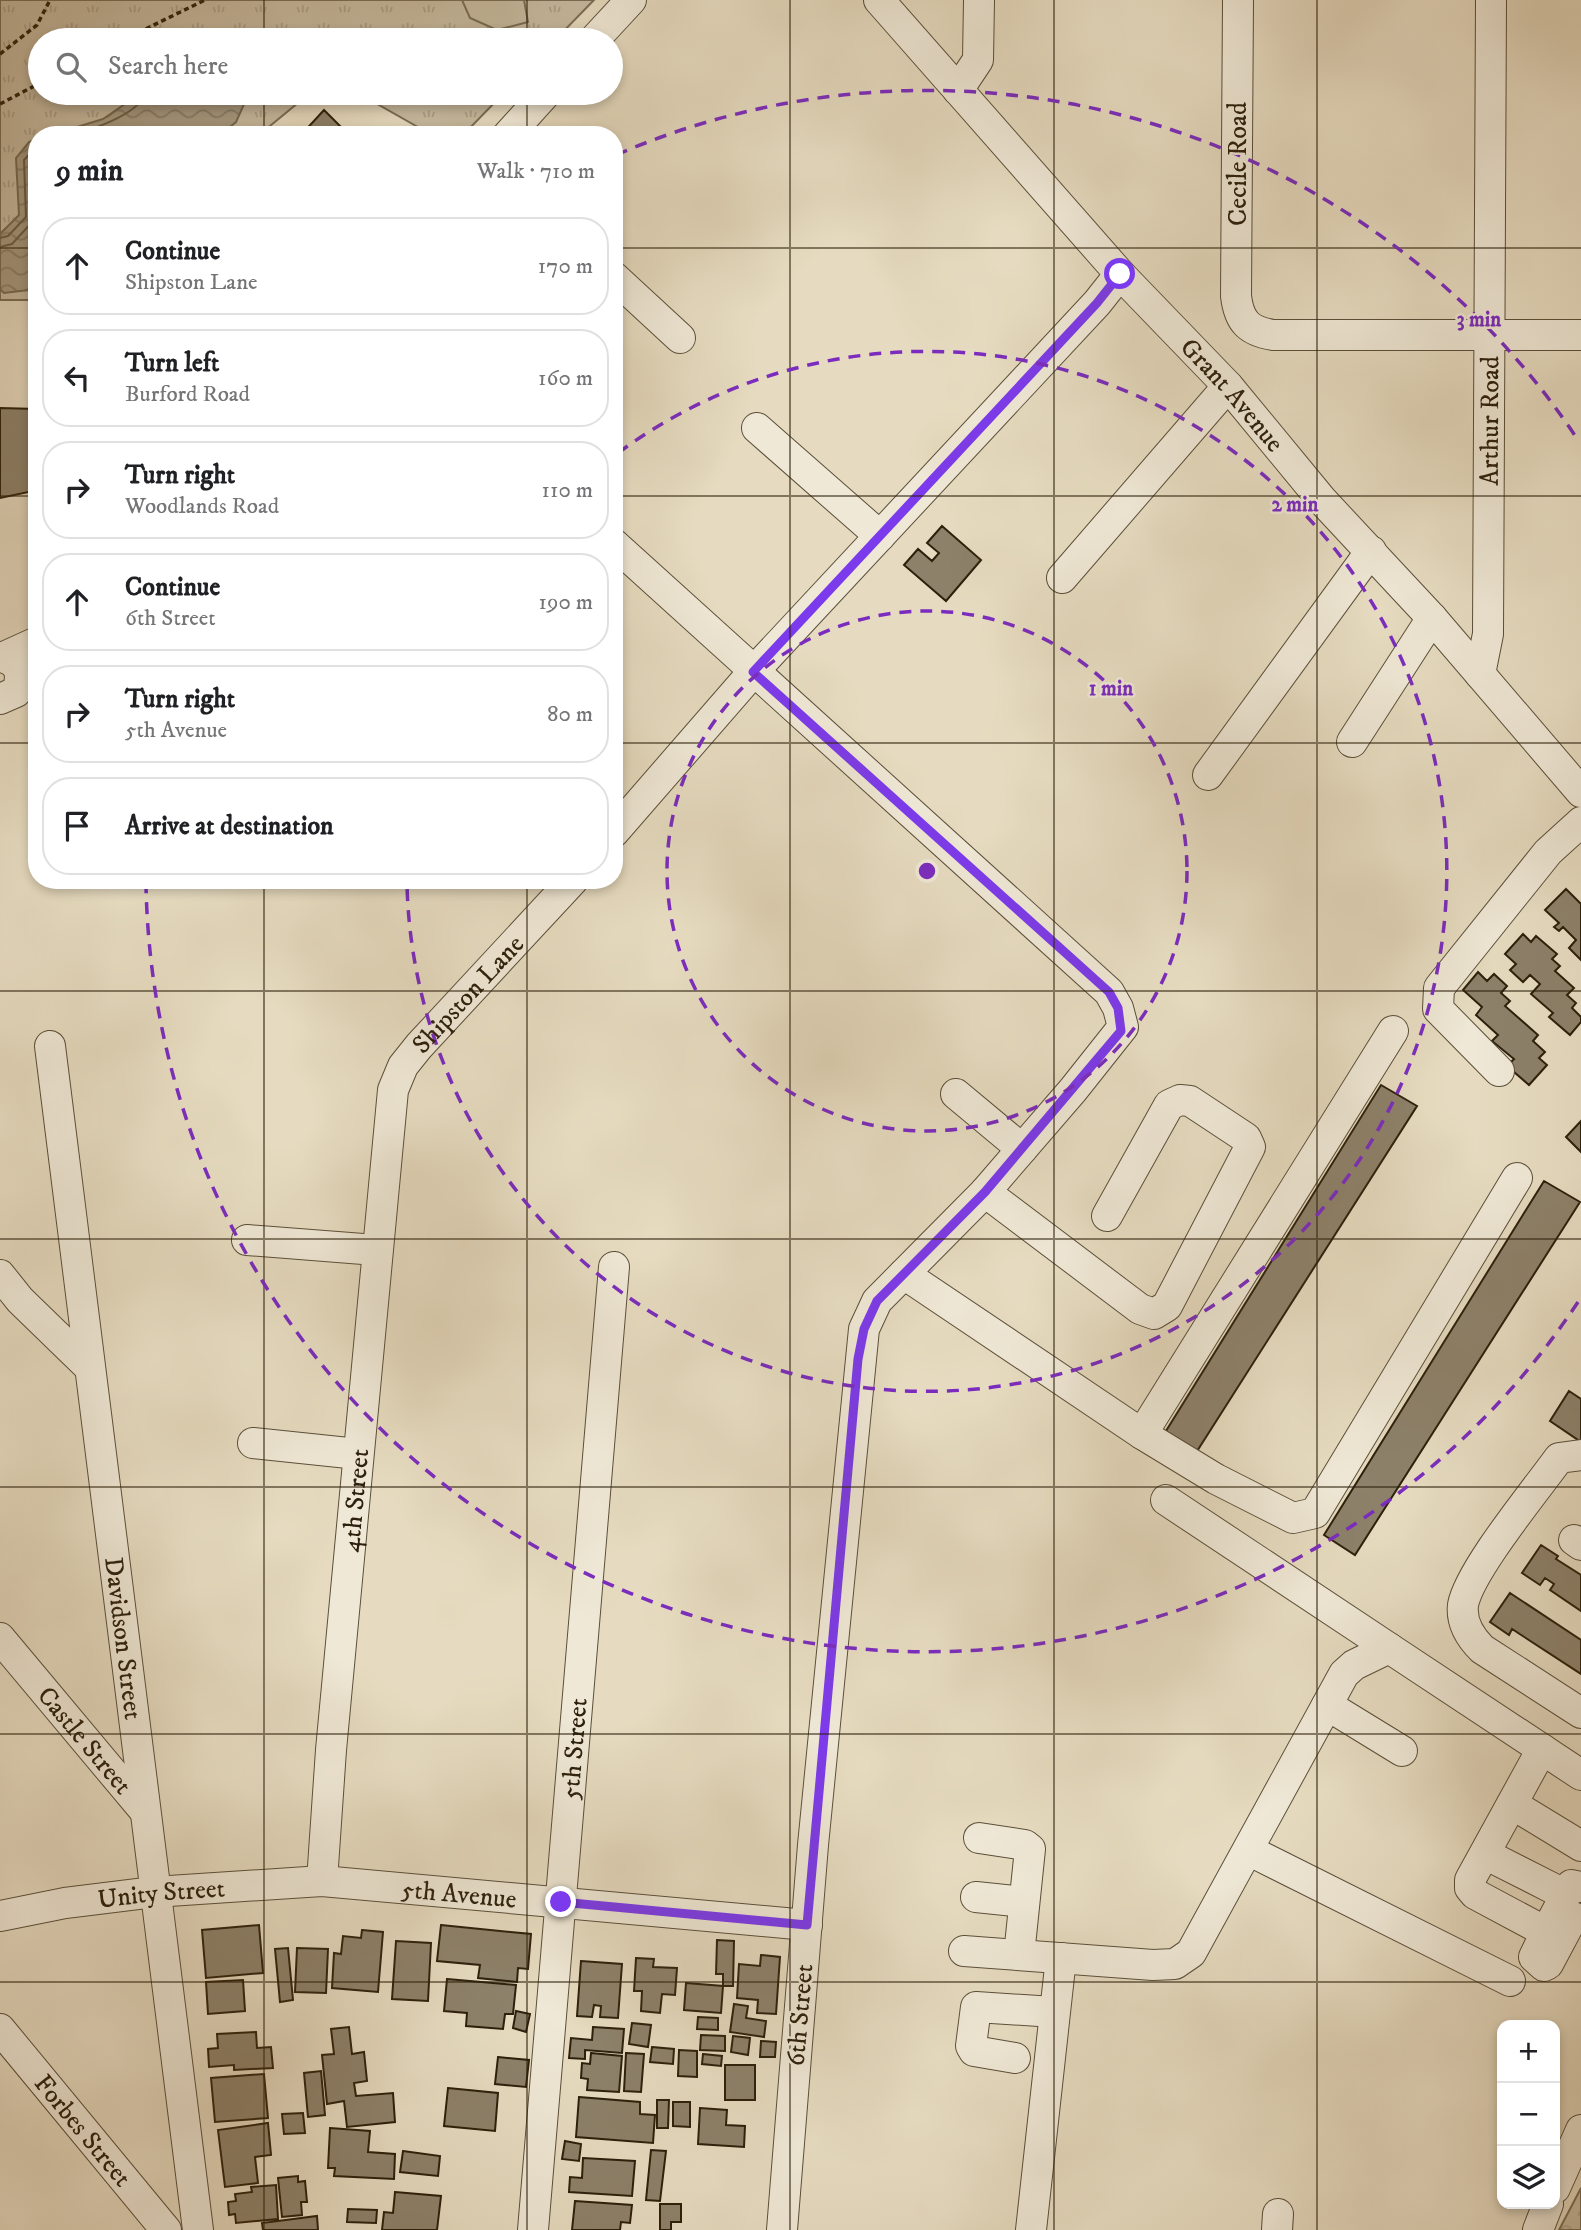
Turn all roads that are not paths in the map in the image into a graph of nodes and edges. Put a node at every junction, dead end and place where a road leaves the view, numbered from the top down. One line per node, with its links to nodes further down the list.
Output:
1 (631, 0): 6 (street)
2 (879, 0): 7 (street, Grant Avenue)
3 (979, 0): 7 (street)
4 (1238, 0): 12 (street, Cecile Road)
5 (1491, 0): 12 (street, Arthur Road)
6 (605, 28)
7 (958, 90): 10 (street, Grant Avenue)
8 (535, 105): 9 (street)
9 (516, 126)
10 (1120, 274): 15 (street, Grant Avenue); 17 (street)
11 (623, 285): 14 (street)
12 (1488, 334): 13 (street); 25 (street, Arthur Road)
13 (1581, 335)
14 (680, 338)
15 (1228, 386): 18 (street, Grant Avenue); 20 (street)
16 (757, 428): 17 (street)
17 (880, 536): 24 (street)
18 (1371, 551): 21 (street, Grant Avenue); 28 (street)
19 (623, 552): 24 (street)
20 (1062, 578)
21 (1432, 618): 25 (street, Grant Avenue); 27 (street)
22 (28, 646): 23 (street)
23 (2, 657): 26 (street)
24 (753, 672): 30 (street); 38 (street)
25 (1480, 674): 29 (street, Grant Avenue)
26 (13, 691)
27 (1352, 742)
28 (1208, 775)
29 (1581, 792)
30 (623, 822)
31 (1581, 822): 35 (street)
32 (565, 889): 37 (street, Shipston Lane)
33 (1393, 1031): 48 (street)
34 (50, 1046): 47 (street, Davidson Street)
35 (1499, 1071)
36 (956, 1094): 38 (street)
37 (387, 1121): 43 (street, 4th Street)
38 (1022, 1149): 40 (street)
39 (1517, 1178): 48 (street)
40 (985, 1192): 41 (street); 45 (street)
41 (1107, 1216)
42 (247, 1240): 43 (street)
43 (376, 1250): 50 (street, 4th Street)
44 (614, 1267): 70 (street, 5th Street)
45 (904, 1274): 48 (street); 73 (street, 6th Street)
46 (0, 1275): 47 (street)
47 (89, 1367): 61 (street, Davidson Street)
48 (1142, 1434)
49 (253, 1443): 50 (street)
50 (358, 1454): 66 (street, 4th Street)
51 (1581, 1455): 56 (street)
52 (1166, 1500): 54 (street)
53 (0, 1638): 61 (street, Castle Street)
54 (1389, 1648): 55 (street); 57 (street)
55 (1327, 1705): 58 (street); 64 (street)
56 (1581, 1713)
57 (1542, 1749): 59 (street); 60 (street)
58 (1402, 1751)
59 (1581, 1774)
60 (1512, 1804): 63 (street); 65 (street)
61 (144, 1809): 67 (street, Davidson Street)
62 (979, 1838): 71 (street)
63 (1581, 1846)
64 (1248, 1850): 76 (street); 77 (street)
65 (1485, 1854): 68 (street); 68 (street)
66 (322, 1881): 67 (street, Unity Street); 70 (street, 5th Avenue)
67 (154, 1892): 72 (street, Unity Street); 85 (street, Davidson Street)
68 (1572, 1892)
69 (975, 1897): 71 (street)
70 (561, 1902): 73 (street, 5th Avenue); 86 (street, 5th Street)
71 (1024, 1902): 75 (street)
72 (0, 1916)
73 (807, 1925): 87 (street, 6th Street)
74 (964, 1951): 75 (street)
75 (1018, 1955): 76 (street)
76 (1061, 1958): 78 (street)
77 (1510, 1981)
78 (1054, 2012): 80 (street); 88 (street)
79 (0, 2029): 84 (street, Forbes Street)
80 (1015, 2058)
81 (1581, 2130): 82 (street)
82 (1560, 2177)
83 (1546, 2209): 89 (street)
84 (166, 2230)
85 (198, 2230)
86 (533, 2230)
87 (782, 2230)
88 (1031, 2230)
89 (1538, 2230)

